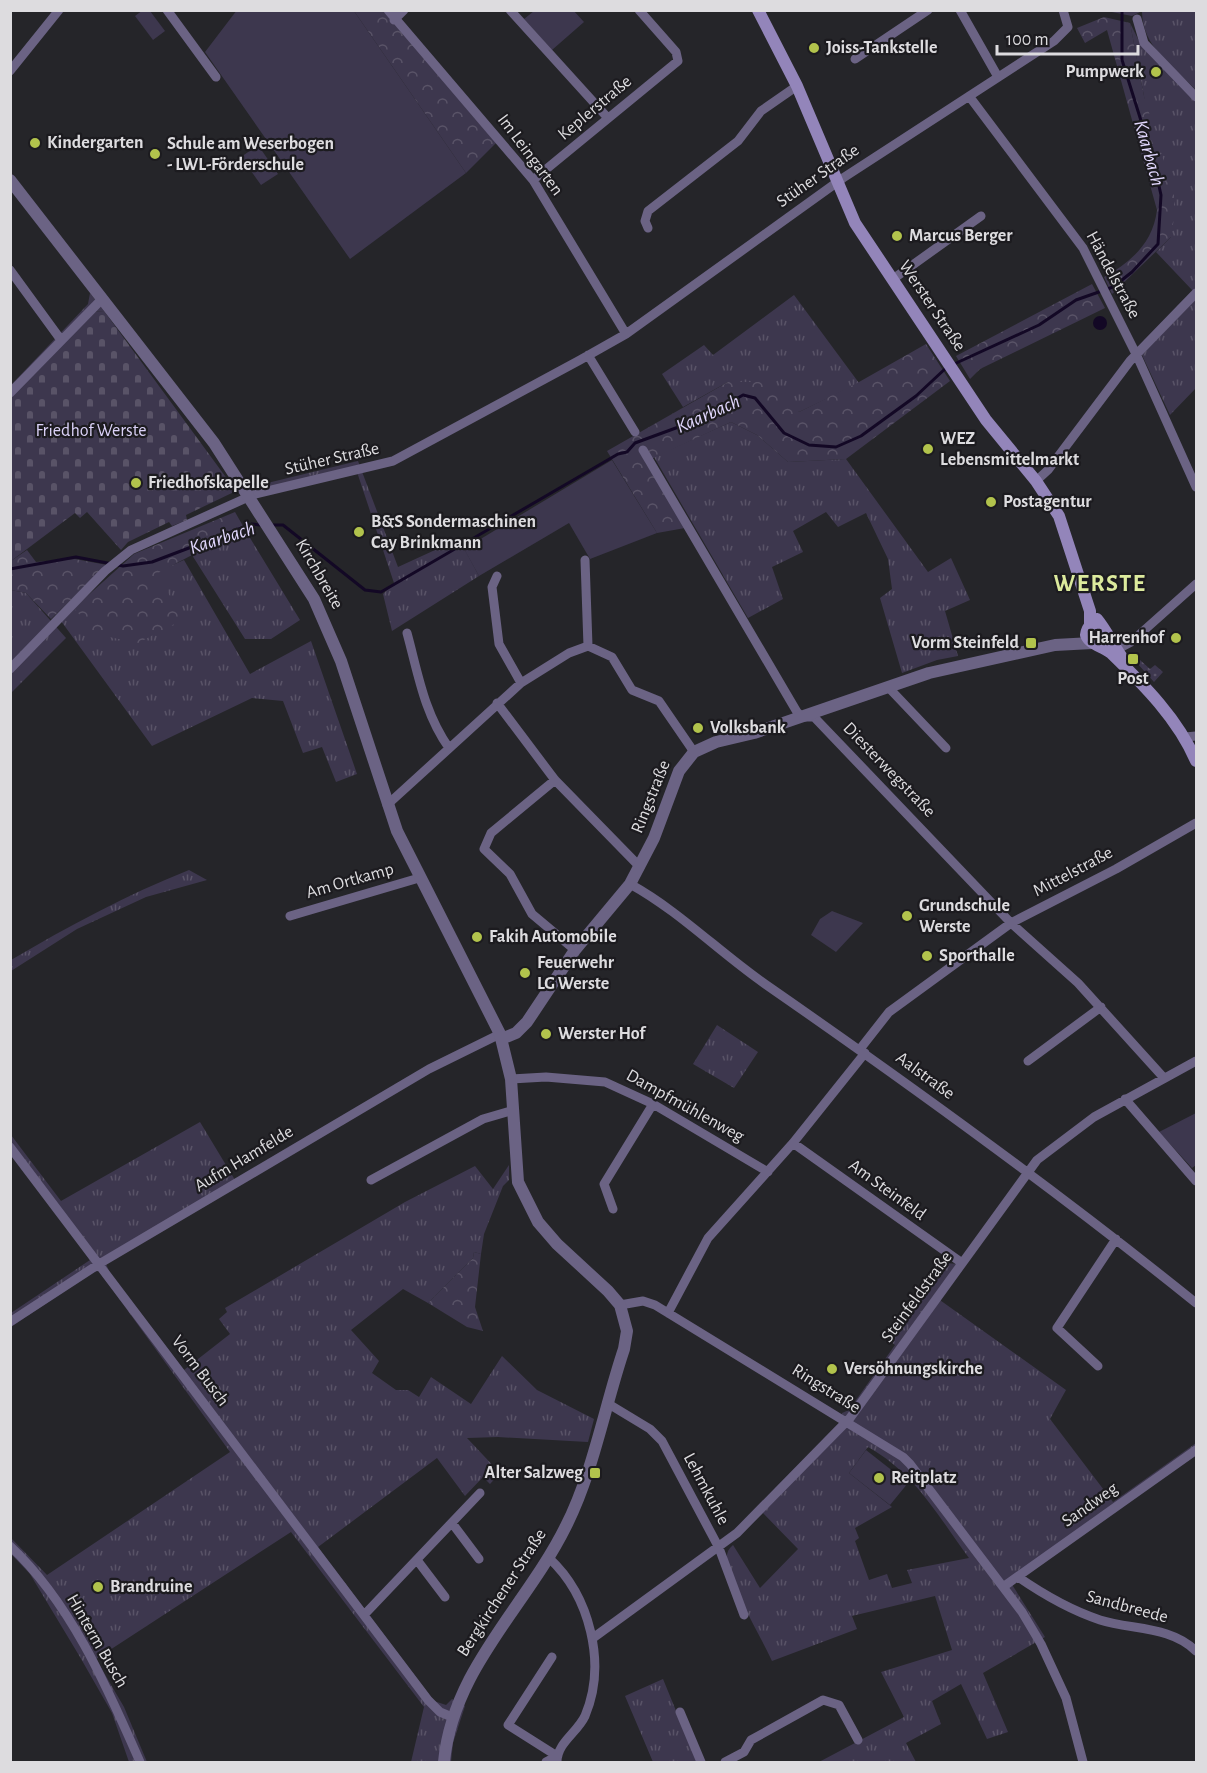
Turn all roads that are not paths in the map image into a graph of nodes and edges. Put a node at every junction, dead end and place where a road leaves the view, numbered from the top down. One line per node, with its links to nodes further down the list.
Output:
1 (59, 10): 15 (street)
2 (181, 10): 11 (street)
3 (388, 10): 12 (street, Im Leingarten)
4 (404, 10): 12 (street)
5 (510, 10): 21 (street)
6 (639, 10): 21 (street, Keplerstraße)
7 (759, 10): 18 (main road, Werster Straße)
8 (928, 10): 14 (street)
9 (960, 10): 17 (street)
10 (1063, 10): 17 (street, Stüher Straße)
11 (170, 14): 16 (street)
12 (394, 20): 23 (street, Im Leingarten)
13 (1137, 20): 20 (street)
14 (855, 59)
15 (10, 71)
16 (216, 77)
17 (998, 77): 19 (street, Stüher Straße)
18 (797, 86): 24 (main road, Werster Straße); 26 (street)
19 (969, 96): 24 (street, Stüher Straße); 34 (street, Händelstraße)
20 (1197, 97)
21 (607, 117): 23 (street, Keplerstraße)
22 (10, 180): 30 (street, Kirchbreite)
23 (533, 180): 31 (street, Im Leingarten)
24 (836, 182): 28 (main road, Werster Straße); 31 (street, Stüher Straße)
25 (981, 216): 28 (street)
26 (648, 228)
27 (10, 270): 32 (street)
28 (893, 279): 38 (main road, Werster Straße)
29 (1197, 294): 34 (street)
30 (102, 299): 32 (street); 40 (street, Kirchbreite)
31 (626, 334): 33 (street, Stüher Straße)
32 (61, 340): 35 (street)
33 (588, 356): 36 (street); 40 (street, Stüher Straße)
34 (1137, 356): 38 (street); 39 (street, Händelstraße)
35 (10, 393)
36 (635, 432)
37 (643, 450): 56 (street)
38 (1036, 481): 44 (main road, Werster Straße)
39 (1197, 487)
40 (249, 496): 51 (street, Stüher Straße); 63 (street, Kirchbreite)
41 (585, 560): 49 (street)
42 (497, 576): 53 (street)
43 (1197, 584): 50 (street)
44 (1093, 625): 46 (main road, Werster Straße); 47 (main road, Werster Straße); 48 (street, Ringstraße)
45 (406, 633): 58 (street)
46 (1107, 635): 47 (main road); 50 (main road, Werster Straße)
47 (1094, 644): 48 (street, Ringstraße); 52 (main road, Werster Straße)
48 (1055, 645): 54 (street, Ringstraße)
49 (588, 646): 53 (street); 60 (street)
50 (1116, 650): 52 (main road, Werster Straße)
51 (10, 669)
52 (1139, 682): 57 (main road, Werster Straße)
53 (520, 683): 55 (street)
54 (888, 687): 56 (street, Ringstraße); 59 (street)
55 (497, 703): 58 (street); 62 (street)
56 (802, 717): 60 (street, Ringstraße); 69 (street, Diesterwegstraße)
57 (1191, 737): 61 (main road, Werster Straße)
58 (449, 748): 63 (street)
59 (946, 748)
60 (694, 752): 65 (street, Ringstraße)
61 (1197, 761)
62 (555, 780): 65 (street); 70 (street)
63 (387, 805): 66 (street, Kirchbreite)
64 (1197, 823): 69 (street, Mittelstraße)
65 (640, 867): 67 (street, Ringstraße)
66 (419, 878): 68 (street, Am Ortkamp); 72 (street, Kirchbreite)
67 (630, 884): 70 (street, Ringstraße); 73 (street, Aalstraße)
68 (290, 916)
69 (1011, 923): 71 (street, Diesterwegstraße); 73 (street, Mittelstraße)
70 (575, 950): 72 (street, Ringstraße)
71 (1101, 1007): 74 (street); 77 (street, Diesterwegstraße)
72 (500, 1037): 76 (street); 90 (street, Aufm Hamfelde)
73 (862, 1051): 81 (street, Mittelstraße); 83 (street, Aalstraße)
74 (1028, 1061)
75 (1197, 1061): 77 (street, Steinfeldstraße)
76 (511, 1078): 79 (street, Dampfmühlenweg); 80 (street)
77 (1164, 1078): 78 (street, Steinfeldstraße)
78 (1125, 1099): 83 (street, Steinfeldstraße); 86 (street)
79 (653, 1104): 84 (street, Dampfmühlenweg); 87 (street)
80 (514, 1110): 85 (street); 92 (street)
81 (793, 1143): 84 (street, Mittelstraße); 89 (street, Am Steinfeld)
82 (10, 1147): 90 (street, Vorm Busch)
83 (1028, 1170): 88 (street, Aalstraße); 89 (street, Steinfeldstraße)
84 (768, 1172): 93 (street, Mittelstraße)
85 (370, 1180)
86 (1197, 1181)
87 (613, 1209)
88 (1116, 1239): 91 (street, Aalstraße); 95 (street)
89 (962, 1263): 97 (street, Steinfeldstraße)
90 (99, 1264): 94 (street, Aufm Hamfelde); 109 (street, Vorm Busch)
91 (1197, 1303)
92 (620, 1305): 93 (street, Ringstraße); 96 (street, Bergkirchener Straße)
93 (668, 1313): 97 (street, Ringstraße)
94 (10, 1322)
95 (1098, 1366)
96 (607, 1403): 102 (street, Lehmkuhle); 103 (street, Bergkirchener Straße)
97 (846, 1423): 102 (street, Steinfeldstraße); 107 (street, Ringstraße)
98 (1197, 1450): 106 (street, Sandweg)
99 (480, 1493): 100 (street)
100 (452, 1523): 104 (street); 105 (street)
101 (10, 1546): 118 (street, Hinterm Busch)
102 (719, 1548): 110 (street, Lehmkuhle); 111 (street, Steinfeldstraße)
103 (549, 1558): 111 (street); 115 (street, Bergkirchener Straße)
104 (479, 1559)
105 (417, 1560): 108 (street); 109 (street)
106 (1017, 1576): 107 (street, Sandweg); 112 (street, Sandbreede)
107 (1003, 1587): 123 (street, Ringstraße)
108 (445, 1597)
109 (364, 1615): 115 (street, Vorm Busch)
110 (744, 1615)
111 (593, 1638): 117 (street)
112 (1197, 1651)
113 (552, 1657): 117 (street)
114 (680, 1712): 121 (street)
115 (452, 1717): 119 (street, Bergkirchener Straße)
116 (858, 1740): 122 (street)
117 (557, 1759): 120 (street)
118 (140, 1762)
119 (444, 1762)
120 (546, 1762)
121 (701, 1762)
122 (725, 1762)
123 (1083, 1762)

